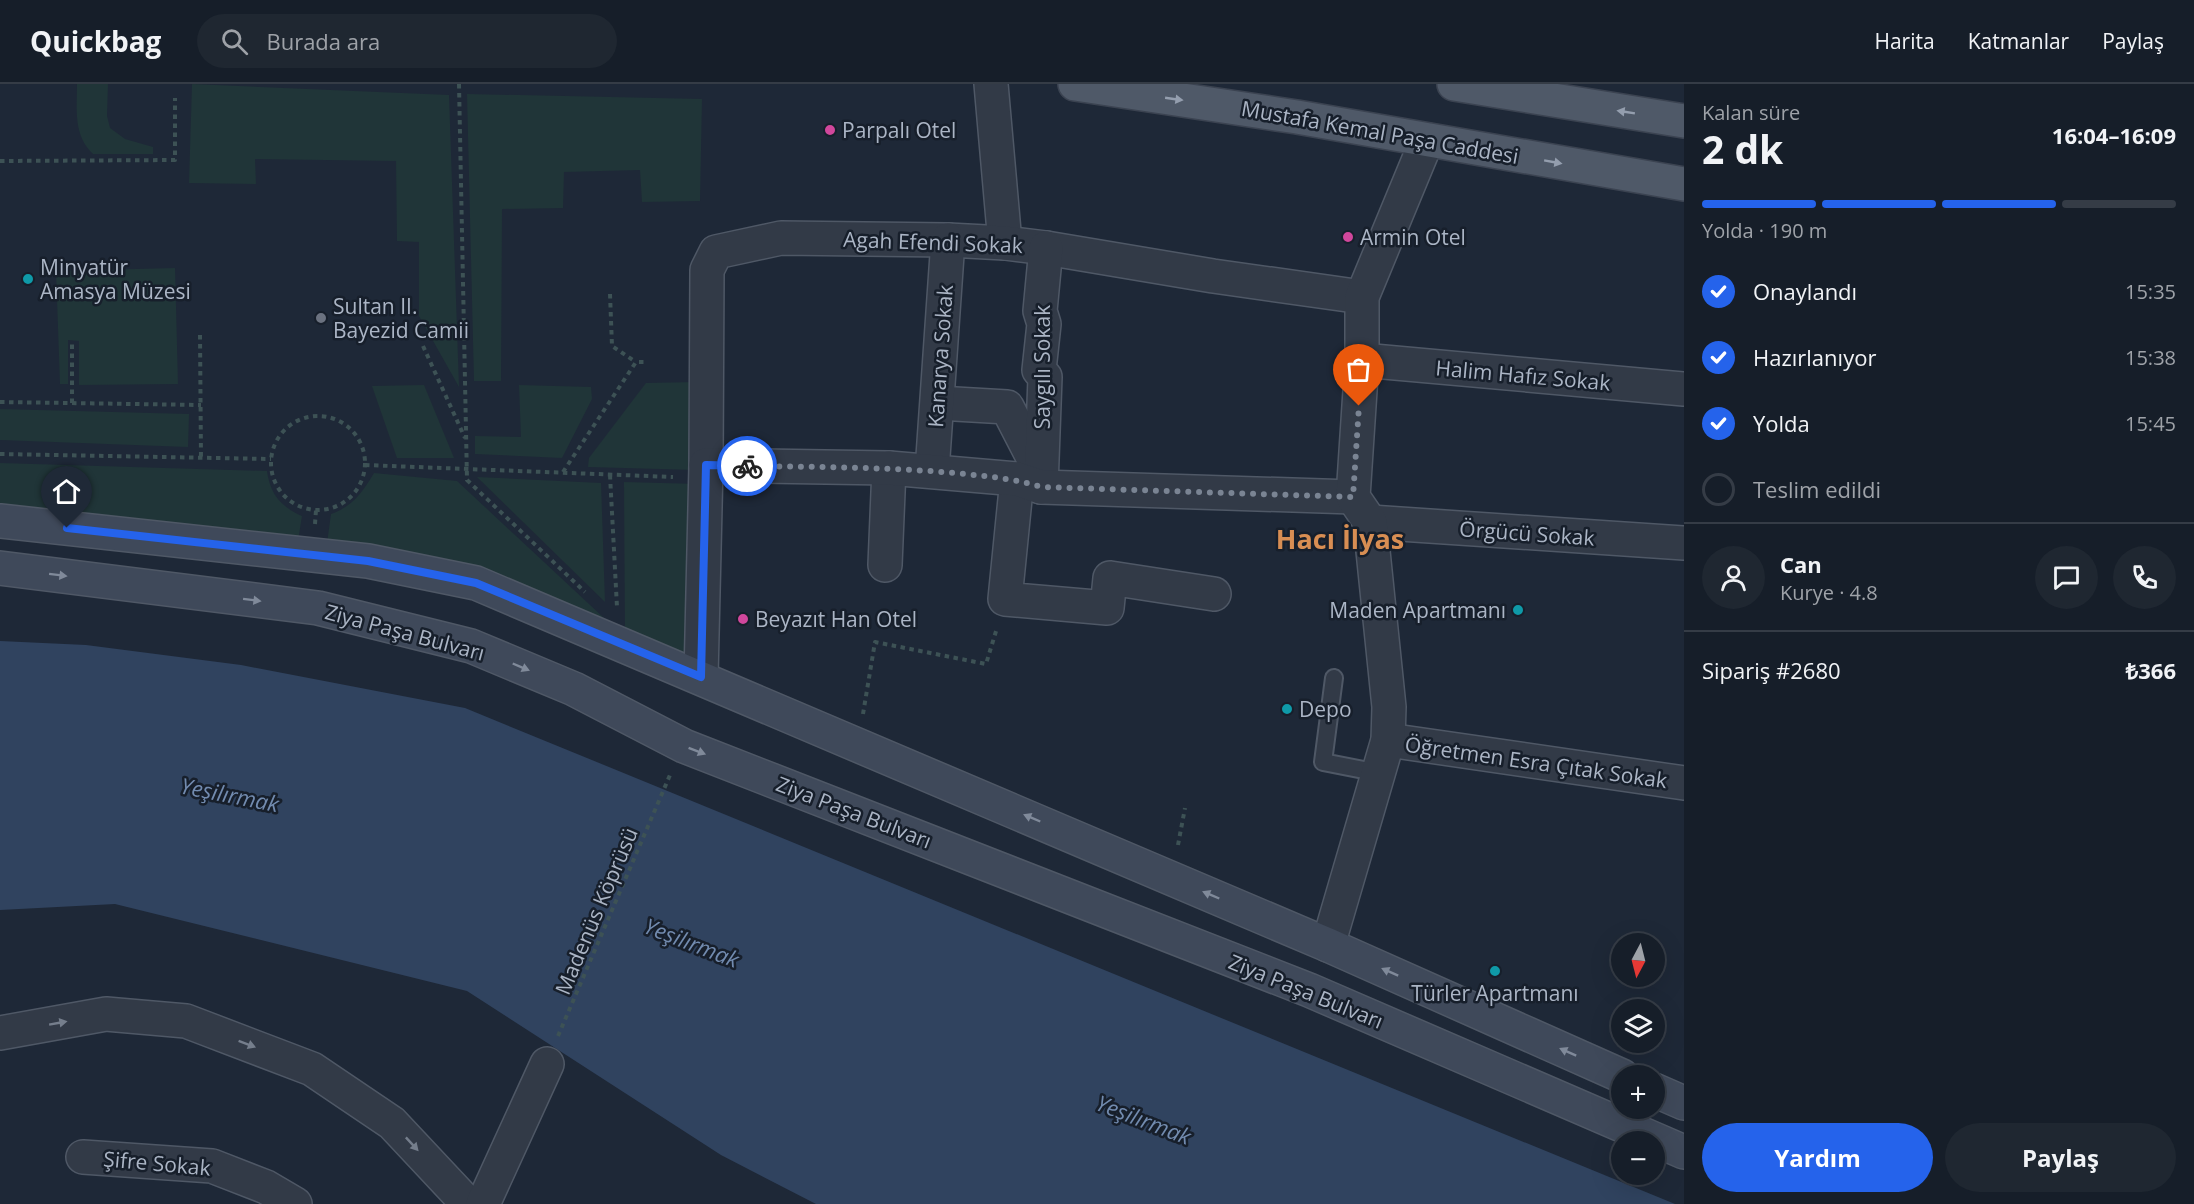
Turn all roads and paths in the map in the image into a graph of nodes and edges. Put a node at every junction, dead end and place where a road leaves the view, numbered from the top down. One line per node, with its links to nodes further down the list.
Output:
1 (459, 84): 27 (path)
2 (991, 84): 12 (street)
3 (1075, 84): 8 (main road, Mustafa Kemal Paşa Caddesi, one-way to 8)
4 (1454, 84): 5 (main road)
5 (1509, 88): 7 (main road, one-way to 5)
6 (175, 98): 9 (path)
7 (1684, 121)
8 (1427, 140): 10 (main road, Mustafa Kemal Paşa Caddesi, one-way to 10); 15 (street)
9 (0, 160)
10 (1684, 184)
11 (948, 240): 12 (street, Agah Efendi Sokak); 25 (street, Kanarya Sokak); 35 (street, Agah Efendi Sokak)
12 (1005, 243): 13 (street, Agah Efendi Sokak)
13 (1046, 248): 15 (street, Agah Efendi Sokak); 38 (street, Saygılı Sokak)
14 (610, 294): 20 (path)
15 (1362, 297): 19 (street)
16 (200, 335): 26 (path)
17 (72, 342): 24 (path)
18 (423, 346): 27 (path)
19 (1362, 360): 22 (street, Halim Hafız Sokak); 39 (street)
20 (636, 362): 21 (path); 36 (path)
21 (644, 362)
22 (1684, 389)
23 (0, 402): 24 (path)
24 (72, 403): 26 (path)
25 (938, 403): 34 (street, Kanarya Sokak); 38 (street)
26 (201, 405): 29 (path)
27 (466, 442): 33 (path)
28 (0, 454): 29 (path)
29 (201, 458): 30 (path)
30 (271, 459): 31 (path); 31 (path)
31 (365, 465): 33 (path)
32 (889, 468): 34 (street, Örgücü Sokak); 35 (street, Örgücü Sokak); 42 (street)
33 (467, 469): 36 (path); 45 (path)
34 (932, 471): 38 (street, Örgücü Sokak)
35 (706, 472): 37 (path); 48 (street)
36 (563, 473): 37 (path)
37 (610, 475): 47 (path)
38 (1033, 480): 39 (street, Örgücü Sokak); 46 (street, Saygılı Sokak)
39 (1362, 510): 41 (street, Örgücü Sokak); 50 (street)
40 (0, 521): 47 (street)
41 (1684, 543)
42 (885, 565)
43 (0, 568): 63 (street, Ziya Paşa Bulvarı, one-way to 63)
44 (1214, 594): 46 (street)
45 (592, 599)
46 (1005, 599): 51 (path)
47 (619, 644): 48 (street)
48 (701, 677): 51 (street)
49 (1334, 678): 53 (lane)
50 (1389, 740): 53 (street); 54 (street, Öğretmen Esra Çıtak Sokak)
51 (859, 744): 56 (street, one-way to 51)
52 (673, 769): 59 (path, Madenüs Köprüsü)
53 (1379, 773): 57 (street)
54 (1684, 783)
55 (1185, 808): 56 (path)
56 (1172, 878): 57 (street, one-way to 56)
57 (1328, 945): 60 (street, one-way to 57)
58 (0, 1033): 66 (street, one-way to 66)
59 (547, 1064): 67 (street)
60 (1611, 1071)
61 (1665, 1095): 62 (street)
62 (1684, 1103)
63 (1684, 1152)
64 (83, 1157): 65 (street, Şifre Sokak)
65 (295, 1204)
66 (468, 1204)
67 (483, 1204)

